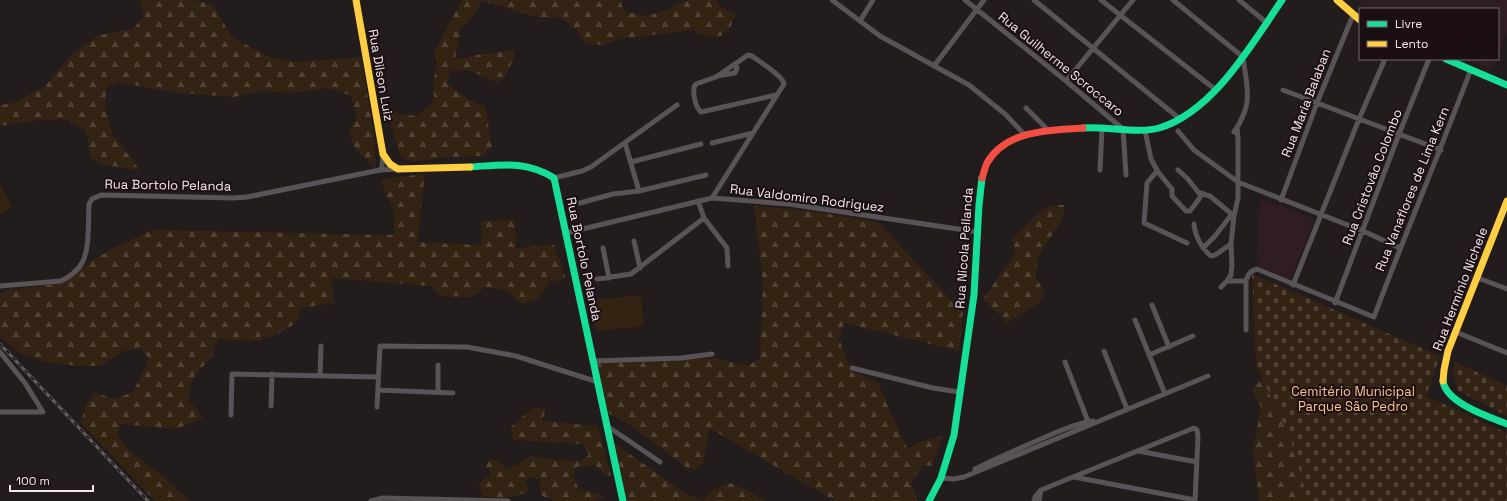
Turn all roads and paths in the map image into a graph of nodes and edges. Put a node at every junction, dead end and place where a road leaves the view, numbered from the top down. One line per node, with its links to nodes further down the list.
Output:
1 (356, 0): 48 (street, Rua Dilson Luiz)
2 (832, 0): 17 (street)
3 (873, 0): 17 (street)
4 (965, 0): 13 (street, Rua Guilherme Scroccaro)
5 (984, 0): 13 (street)
6 (1034, 0): 19 (street)
7 (1101, 0): 14 (street)
8 (1133, 0): 14 (street)
9 (1173, 0): 20 (street)
10 (1239, 0): 18 (street)
11 (1282, 0): 18 (street, Rua Nicola Pellanda)
12 (1337, 0): 15 (street)
13 (976, 9): 24 (street); 26 (street, Rua Guilherme Scroccaro)
14 (1120, 15): 19 (street); 28 (street)
15 (1353, 15): 16 (street); 31 (street, Rua Maria Balaban)
16 (1359, 19)
17 (860, 21): 24 (street)
18 (1267, 23): 20 (street, Rua Nicola Pellanda)
19 (1093, 48): 26 (street); 34 (street)
20 (1243, 57): 28 (street, Rua Nicola Pellanda); 58 (street)
21 (1385, 60): 35 (street)
22 (1429, 60): 42 (street, Rua Cristovão Colombo)
23 (1448, 60): 25 (street)
24 (934, 66): 43 (street)
25 (1471, 70): 27 (street); 47 (street, Rua Vanaflores de Lima Kern)
26 (1066, 81): 37 (street, Rua Guilherme Scroccaro)
27 (1507, 85)
28 (1216, 90): 34 (street, Rua Nicola Pellanda)
29 (1283, 90): 31 (street)
30 (776, 95): 30 (street); 41 (street)
31 (1317, 103): 35 (street); 62 (street, Rua Maria Balaban)
32 (676, 105): 44 (street)
33 (1026, 108): 38 (street)
34 (1180, 119): 39 (street, Rua Nicola Pellanda)
35 (1359, 119): 42 (street); 67 (street)
36 (1102, 128): 37 (street, Rua Nicola Pellanda); 38 (street, Rua Nicola Pellanda); 52 (street)
37 (1124, 129): 39 (street, Rua Nicola Pellanda); 56 (street)
38 (1048, 130): 43 (street, Rua Nicola Pellanda)
39 (1145, 130): 54 (street)
40 (1178, 131): 58 (street)
41 (753, 133): 45 (street); 61 (street)
42 (1399, 134): 47 (street); 71 (street, Rua Cristovão Colombo)
43 (1025, 135): 72 (street, Rua Nicola Pellanda)
44 (625, 143): 49 (street); 57 (street)
45 (712, 143)
46 (701, 144): 49 (street)
47 (1441, 150): 79 (street, Rua Vanaflores de Lima Kern)
48 (383, 154): 50 (street); 51 (street)
49 (631, 162): 59 (street)
50 (398, 169): 51 (street, Rua Bortolo Pelanda); 57 (street, Rua Bortolo Pelanda)
51 (380, 170): 88 (street, Rua Bortolo Pelanda)
52 (1100, 170)
53 (1178, 170): 60 (street)
54 (1157, 171): 60 (street); 75 (street)
55 (706, 175): 59 (street)
56 (1126, 175)
57 (554, 178): 73 (street, Rua Bortolo Pelanda)
58 (1238, 182): 62 (street); 66 (street)
59 (639, 191): 65 (street)
60 (1202, 193): 66 (street)
61 (712, 198): 63 (street, Rua Valdomiro Rodriguez); 72 (street, Rua Valdomiro Rodriguez)
62 (1281, 200): 67 (street)
63 (698, 201): 68 (street); 73 (street, Rua Valdomiro Rodriguez)
64 (1507, 201): 69 (street, Rua Hermínio Nichele)
65 (580, 202)
66 (1233, 215): 76 (street); 78 (street)
67 (1322, 215): 71 (street); 87 (street)
68 (704, 218): 80 (street); 81 (street)
69 (1504, 218): 83 (street, Rua Hermínio Nichele)
70 (1194, 224): 78 (street)
71 (1363, 231): 79 (street); 91 (street, Rua Cristovão Colombo)
72 (978, 232): 115 (street, Rua Nicola Pellanda)
73 (566, 233): 104 (street, Rua Bortolo Pelanda)
74 (634, 241): 81 (street)
75 (1187, 243)
76 (1231, 244): 78 (street); 85 (street)
77 (603, 248): 82 (street)
78 (1204, 248)
79 (1400, 248): 91 (street, Rua Vanaflores de Lima Kern)
80 (728, 266)
81 (640, 268): 82 (street)
82 (609, 278): 84 (street)
83 (1478, 278): 90 (street); 95 (street, Rua Hermínio Nichele)
84 (597, 279)
85 (1227, 281): 86 (street); 89 (street)
86 (1246, 281): 87 (street); 94 (street)
87 (1293, 285): 91 (street)
88 (0, 286)
89 (1221, 287)
90 (1507, 289)
91 (1335, 302)
92 (1152, 305): 98 (street)
93 (1134, 320): 103 (street)
94 (1246, 330)
95 (1456, 332): 101 (street); 124 (street, Rua Hermínio Nichele)
96 (1193, 336): 98 (street)
97 (321, 346): 109 (street)
98 (1169, 347): 103 (street)
99 (1104, 351): 120 (street)
100 (0, 352): 121 (street)
101 (1507, 353)
102 (712, 354): 104 (street)
103 (1149, 355): 117 (street)
104 (593, 362): 112 (street, Rua Bortolo Pelanda)
105 (1065, 362): 123 (street)
106 (438, 365): 114 (street)
107 (852, 368): 115 (street)
108 (272, 374): 109 (street); 118 (street); 122 (street)
109 (320, 376): 111 (street)
110 (1208, 376): 117 (street)
111 (378, 377): 112 (street); 113 (street)
112 (598, 382): 125 (street, Rua Bortolo Pelanda)
113 (378, 390): 114 (street); 119 (street)
114 (438, 392): 116 (street)
115 (959, 392): 130 (street, Rua Nicola Pellanda)
116 (453, 393)
117 (1165, 394): 120 (street)
118 (271, 406)
119 (377, 407)
120 (1128, 409): 123 (street)
121 (0, 412)
122 (231, 415)
123 (1089, 423): 130 (street)
124 (1507, 424)
125 (607, 426): 127 (street); 134 (street, Rua Bortolo Pelanda)
126 (1137, 450): 128 (street); 128 (street); 129 (street)
127 (660, 462)
128 (1197, 462): 138 (street)
129 (1073, 477): 131 (street); 138 (street)
130 (941, 478): 135 (street, Rua Nicola Pellanda)
131 (1041, 490): 136 (street); 137 (street)
132 (371, 501): 133 (street)
133 (508, 501)
134 (623, 501)
135 (929, 501)
136 (1034, 501)
137 (1039, 501)
138 (1195, 501)

